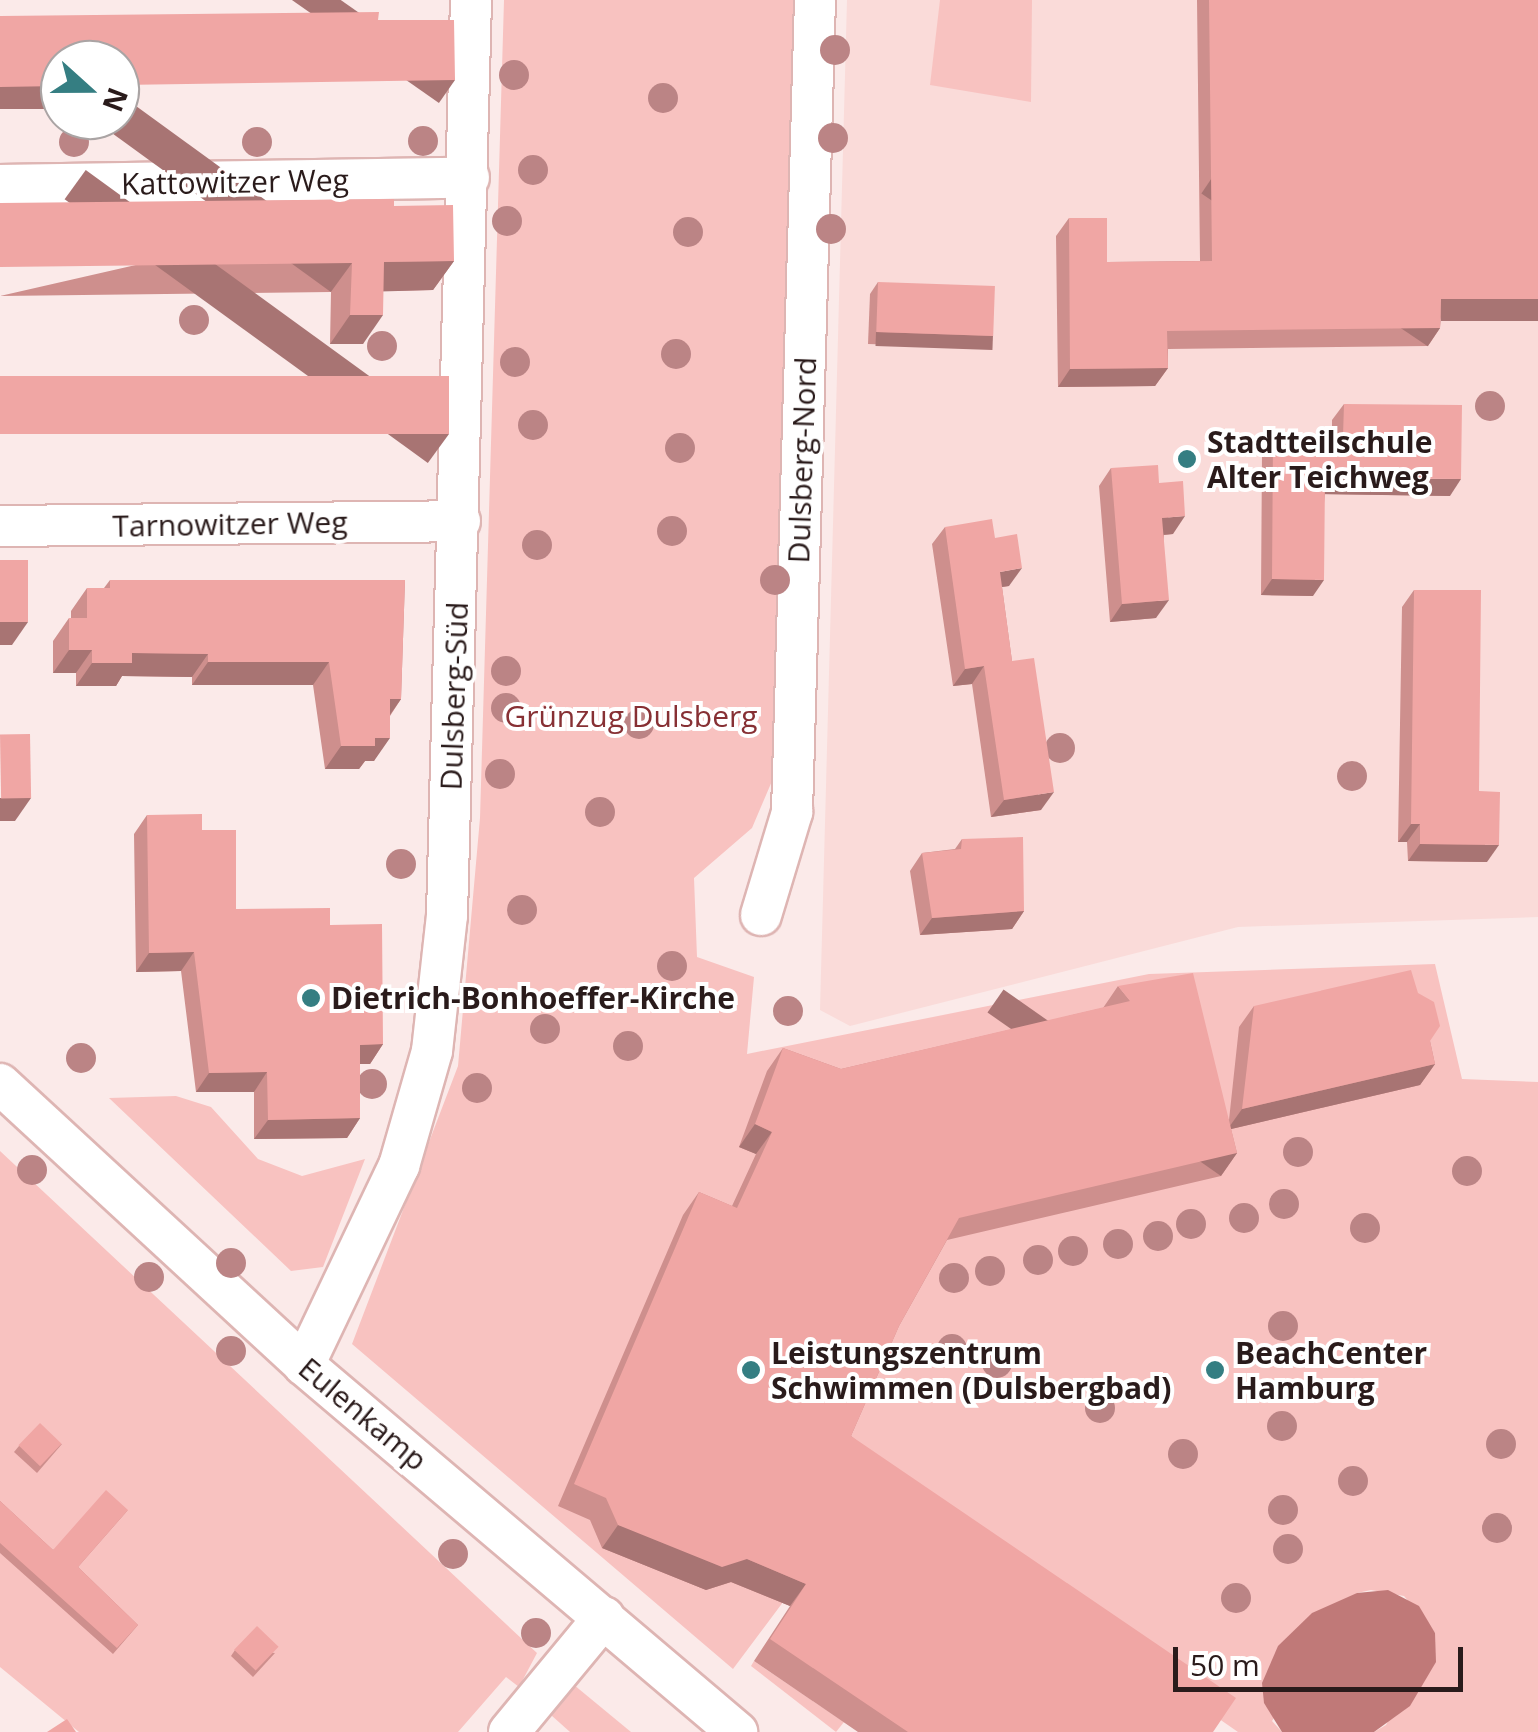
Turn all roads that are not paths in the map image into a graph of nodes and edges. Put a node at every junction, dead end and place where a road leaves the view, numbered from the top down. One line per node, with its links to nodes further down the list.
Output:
1 (471, 0): 3 (street, Dulsberg-Süd)
2 (815, 0): 7 (street, Dulsberg-Nord)
3 (469, 178): 4 (street, Kattowitzer Weg); 5 (street, Dulsberg-Süd)
4 (0, 185)
5 (460, 521): 6 (street, Tarnowitzer Weg); 9 (street, Dulsberg-Süd)
6 (0, 526)
7 (761, 915)
8 (0, 1084): 9 (street, Eulenkamp)
9 (304, 1364): 10 (street, Eulenkamp)
10 (604, 1618): 11 (street); 12 (street, Eulenkamp)
11 (508, 1732)
12 (738, 1732)

